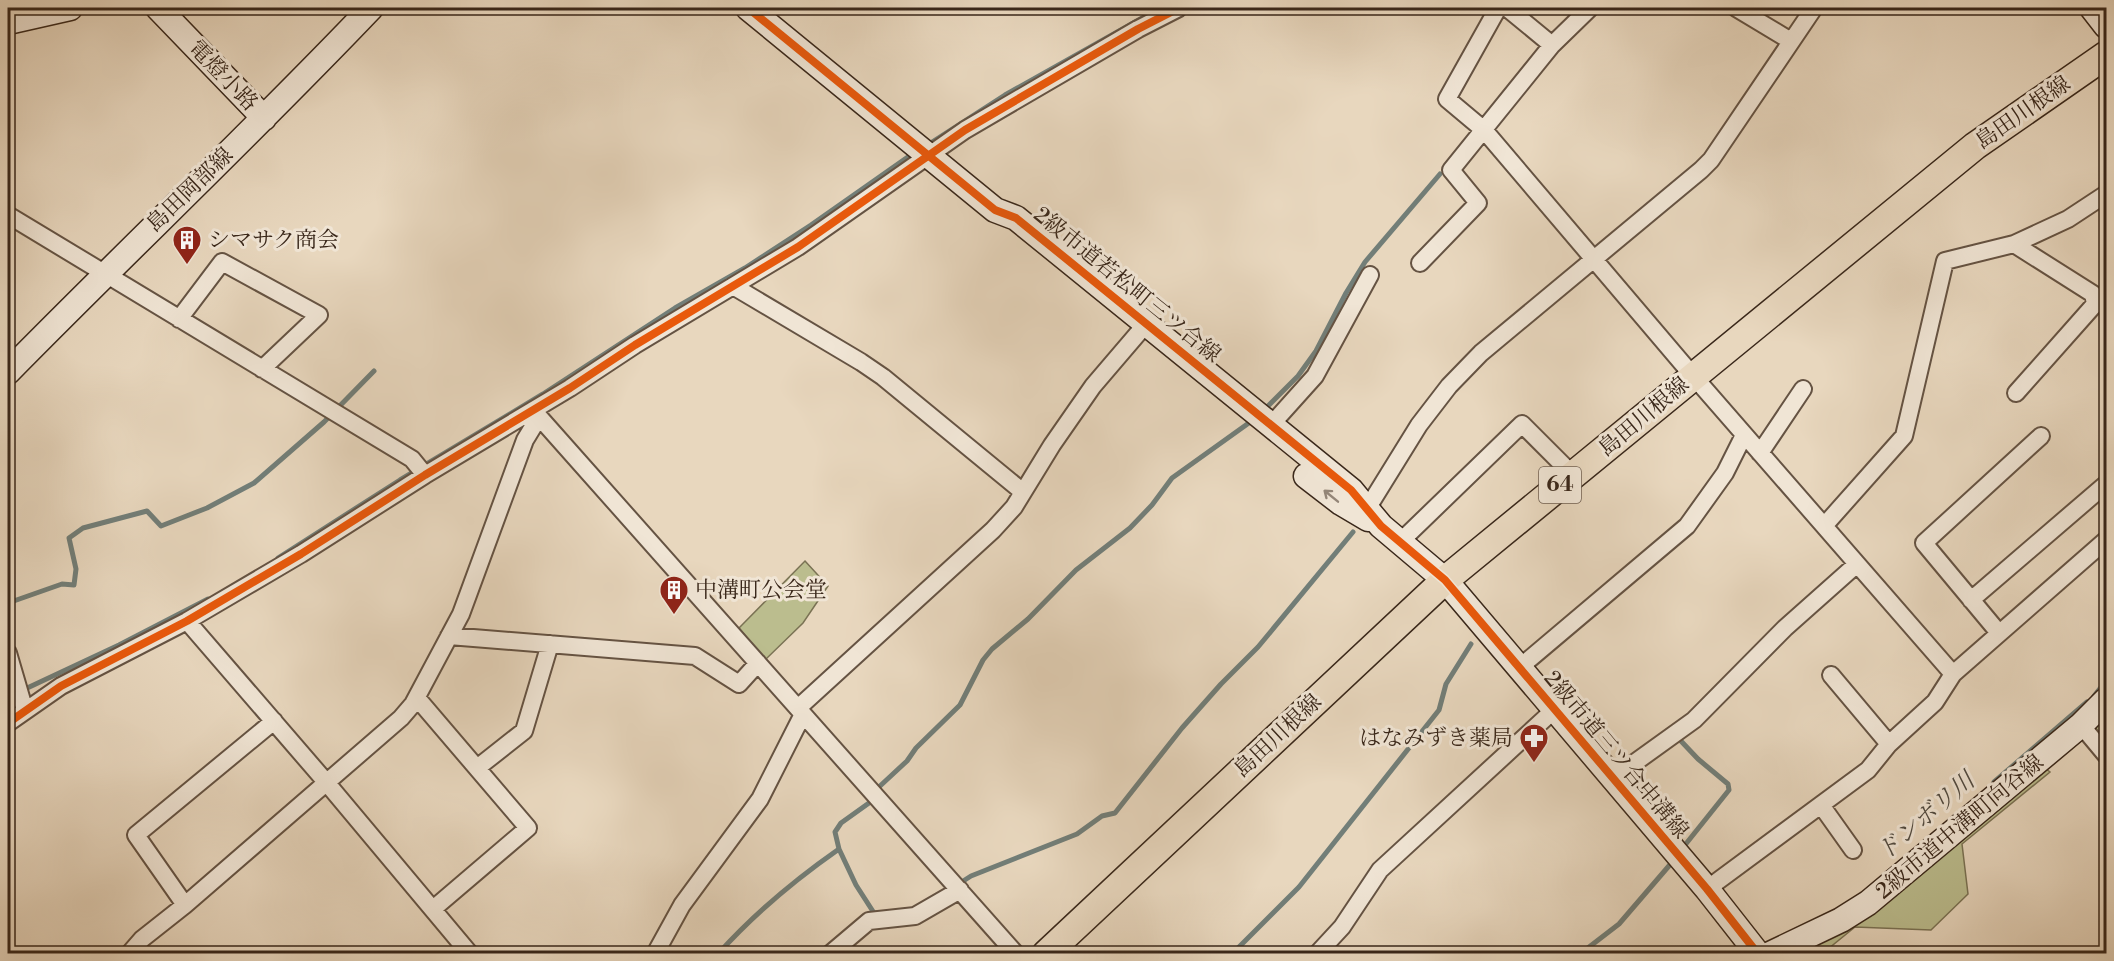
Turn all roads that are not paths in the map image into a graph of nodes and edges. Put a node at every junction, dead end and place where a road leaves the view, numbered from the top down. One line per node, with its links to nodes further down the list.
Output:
1 (70, 8): 12 (street)
2 (158, 8): 17 (street, 電燈小路)
3 (371, 8): 17 (street, 島田岡部線)
4 (748, 8): 19 (street, 2級市道若松町三ツ合線)
5 (1179, 8): 19 (street)
6 (1498, 8): 18 (street)
7 (1507, 8): 15 (street)
8 (1590, 8): 15 (street)
9 (1736, 8): 14 (street)
10 (1814, 8): 14 (street)
11 (2092, 8): 13 (street)
12 (8, 22)
13 (2106, 26)
14 (1791, 41): 23 (street)
15 (1552, 45): 18 (street)
16 (2106, 55): 32 (main road, 島田川根線 / 64)
17 (264, 118): 25 (street, 島田岡部線)
18 (1484, 130): 23 (street); 24 (street)
19 (929, 156): 27 (street); 29 (street, 2級市道若松町三ツ合線)
20 (2106, 194): 22 (street)
21 (8, 215): 25 (street)
22 (2014, 244): 34 (street); 45 (street)
23 (1594, 259): 32 (street); 44 (street)
24 (1420, 263)
25 (104, 274): 28 (street); 31 (street, 島田岡部線)
26 (1370, 275): 36 (street)
27 (733, 286): 35 (street); 43 (street)
28 (179, 320): 30 (street); 30 (street)
29 (1141, 329): 36 (street, 2級市道若松町三ツ合線); 43 (street); 44 (street, one-way to 29)
30 (262, 369): 40 (street)
31 (8, 372)
32 (1693, 376): 37 (street); 41 (main road, 島田川根線 / 64)
33 (1803, 389): 39 (street)
34 (2016, 393)
35 (536, 414): 40 (street); 53 (street); 56 (street)
36 (1271, 425): 44 (street, 2級市道若松町三ツ合線)
37 (1744, 435): 39 (street); 57 (street)
38 (2041, 436): 50 (street)
39 (1760, 453): 45 (street)
40 (425, 475): 51 (street)
41 (1573, 475): 47 (street); 49 (main road, 島田川根線 / 64)
42 (2106, 484): 50 (street)
43 (1023, 492): 65 (street)
44 (1374, 518): 47 (street, 2級市道若松町三ツ合線)
45 (1824, 526): 48 (street)
46 (2106, 540): 52 (street)
47 (1400, 542): 49 (street, 2級市道若松町三ツ合線)
48 (1857, 564): 59 (street); 72 (street)
49 (1445, 580): 57 (street, 2級市道三ツ合中溝線); 85 (main road, 島田川根線 / 64)
50 (1971, 600): 52 (street)
51 (187, 621): 64 (street); 66 (street)
52 (1999, 633): 59 (street)
53 (449, 636): 54 (street); 61 (street)
54 (550, 644): 56 (street); 71 (street)
55 (8, 653): 58 (street)
56 (758, 663): 65 (street)
57 (1519, 668): 63 (street, 2級市道三ツ合中溝線)
58 (10, 671): 64 (street)
59 (1953, 674): 69 (street)
60 (1831, 675): 69 (street)
61 (417, 698): 71 (street); 73 (street)
62 (2106, 700): 68 (street, 2級市道中溝町向谷線)
63 (1554, 710): 72 (street, 2級市道三ツ合中溝線); 86 (street)
64 (26, 711): 67 (street)
65 (801, 711): 77 (street); 82 (street)
66 (274, 721): 73 (street); 78 (street)
67 (8, 723)
68 (2081, 725): 70 (street); 88 (street, 2級市道中溝町向谷線)
69 (1889, 744): 74 (street)
70 (2106, 755)
71 (477, 768): 79 (street)
72 (1612, 779): 76 (street, 2級市道三ツ合中溝線)
73 (326, 782): 78 (street); 79 (street)
74 (1821, 805): 75 (street); 76 (street)
75 (1853, 850)
76 (1707, 889): 87 (street, 2級市道三ツ合中溝線)
77 (960, 890): 83 (street); 84 (street)
78 (185, 905): 80 (street)
79 (433, 909): 81 (street)
80 (129, 954)
81 (470, 954)
82 (655, 954)
83 (830, 954)
84 (1016, 954)
85 (1046, 954)
86 (1317, 954)
87 (1758, 954)
88 (1770, 954)

